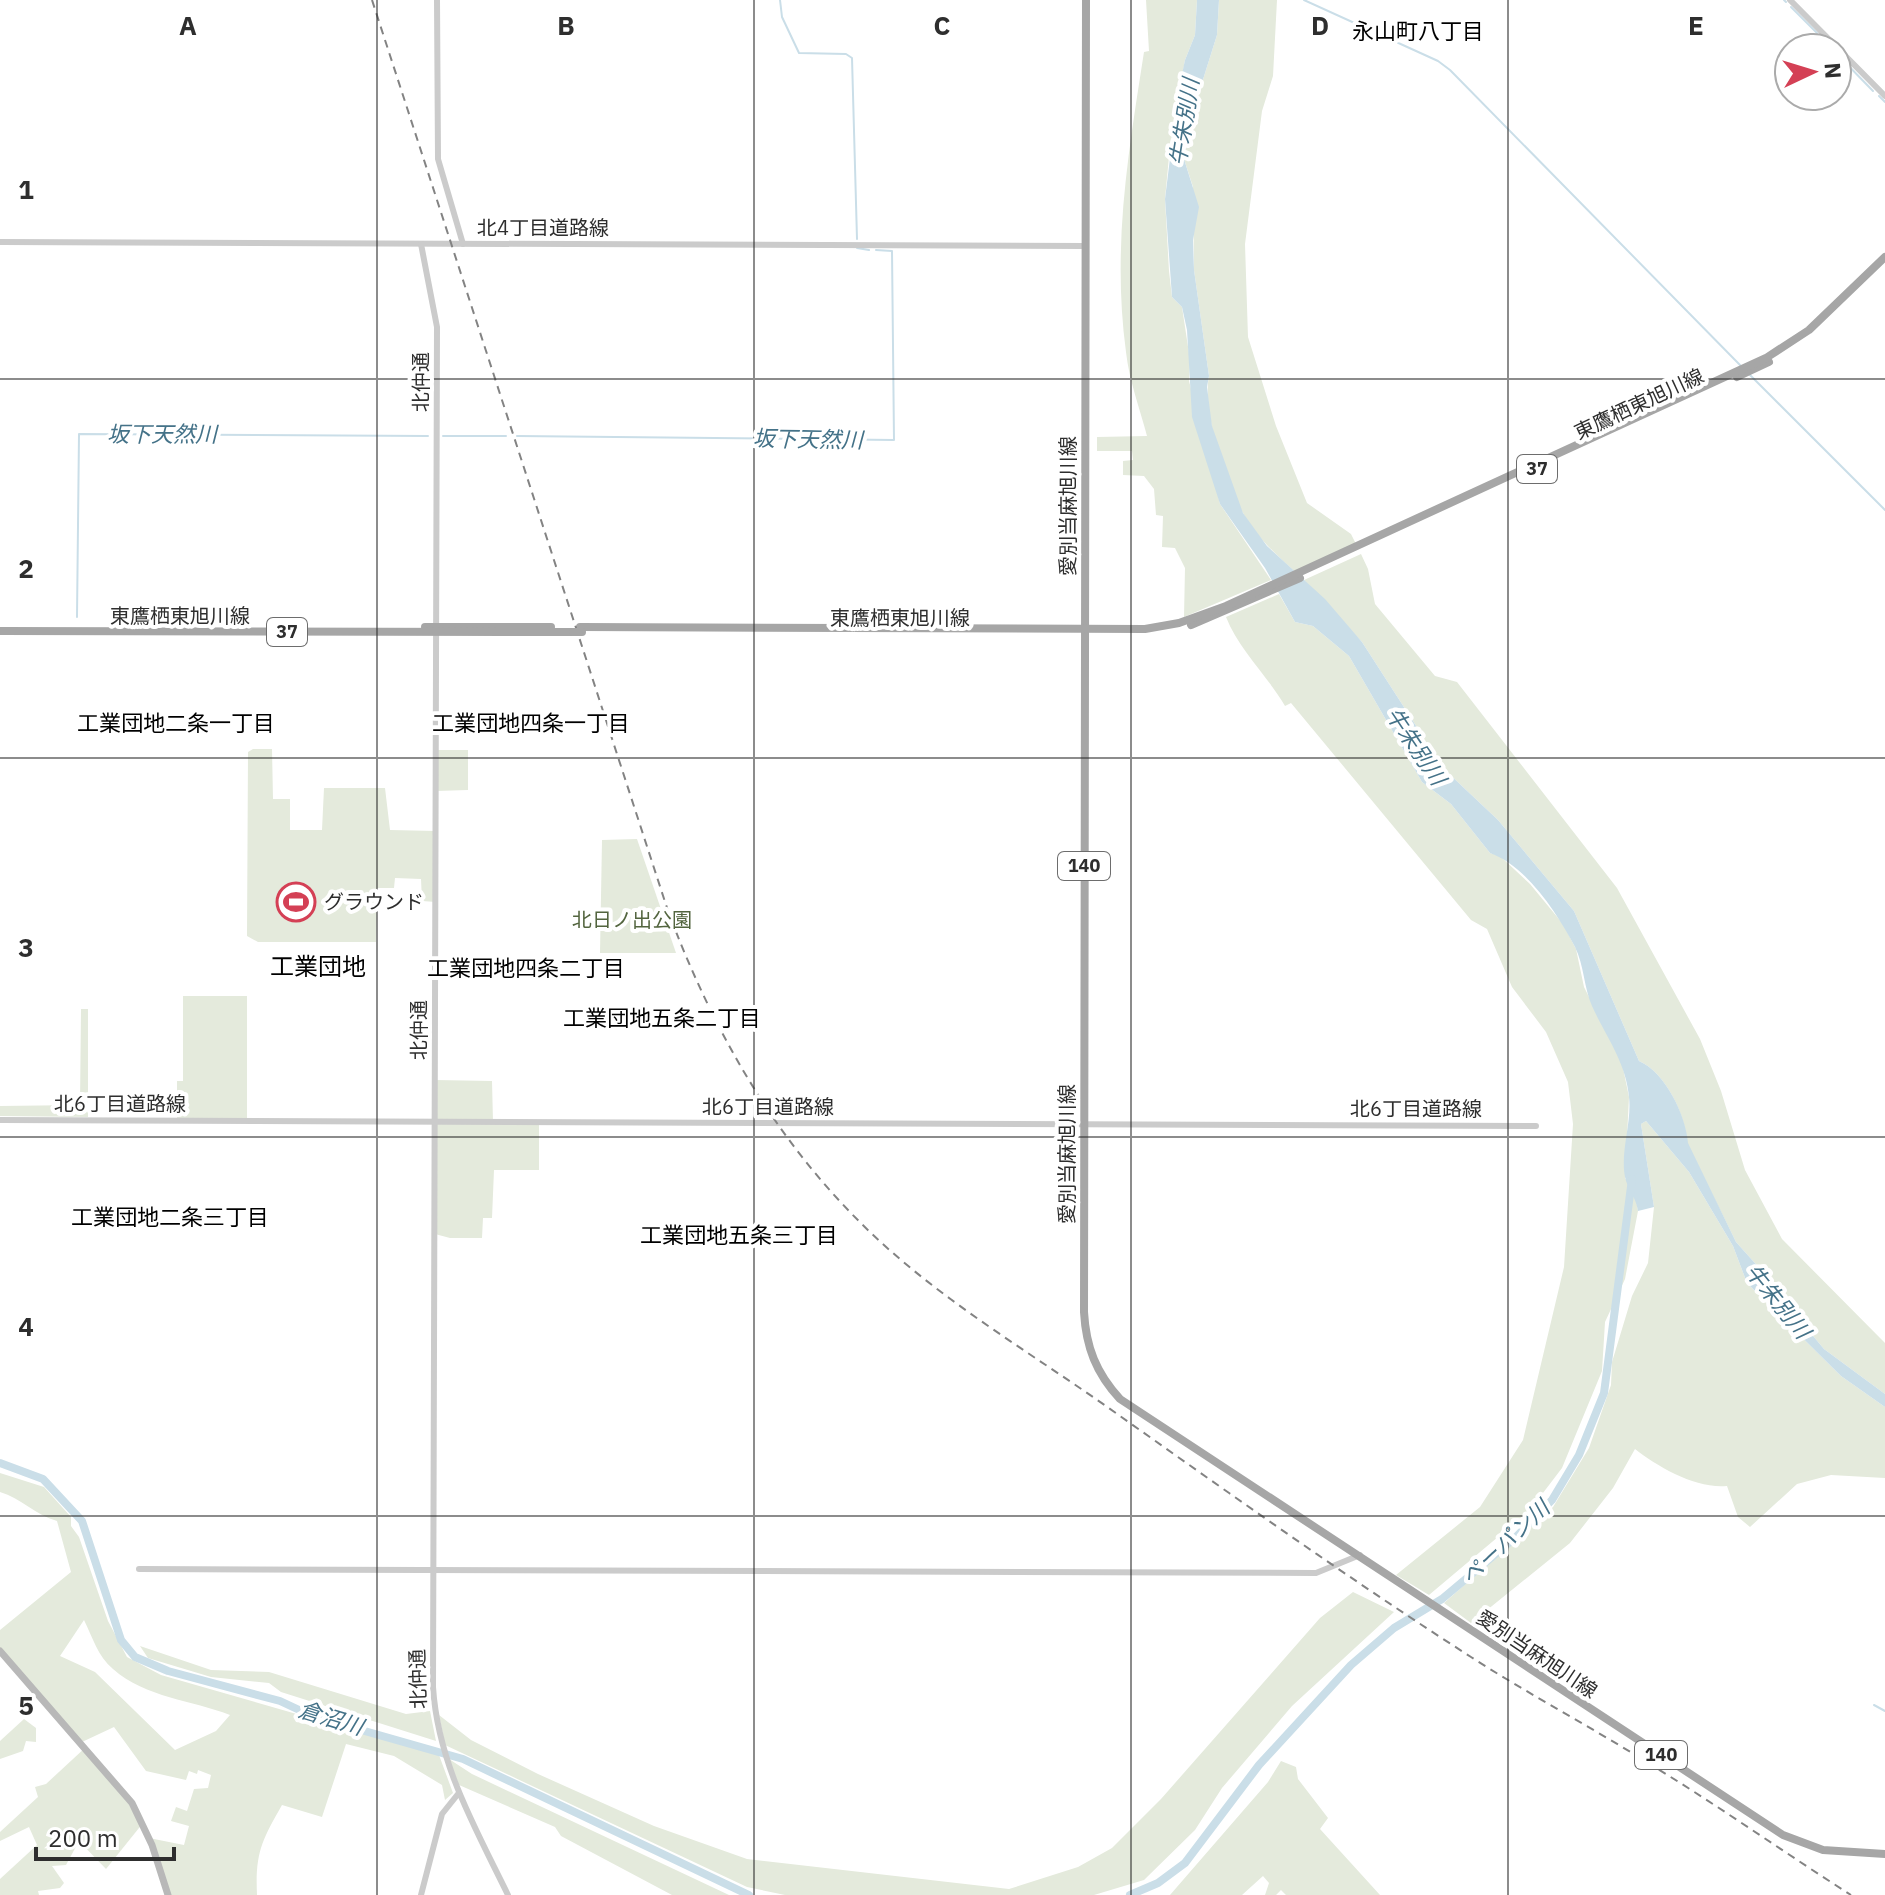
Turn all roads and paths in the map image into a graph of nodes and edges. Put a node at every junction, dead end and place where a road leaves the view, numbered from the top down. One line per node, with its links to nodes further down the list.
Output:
1 (437, 0): 7 (street)
2 (1086, 0): 8 (main road, 愛別当麻旭川線 / 140)
3 (1790, 0): 4 (street)
4 (1885, 96)
5 (0, 242): 6 (street, 北4丁目道路線)
6 (421, 244): 7 (street, 北4丁目道路線); 13 (street, 北仲通)
7 (463, 244): 8 (street, 北4丁目道路線)
8 (1085, 246): 14 (main road, 愛別当麻旭川線 / 140)
9 (1885, 257): 11 (main road, 東鷹栖東旭川線 / 37)
10 (1885, 265): 11 (main road, 東鷹栖東旭川線 / 37)
11 (1746, 370): 14 (main road, 東鷹栖東旭川線 / 37)
12 (0, 629): 13 (main road, 東鷹栖東旭川線 / 37)
13 (436, 629): 14 (main road, 東鷹栖東旭川線 / 37); 16 (street, 北仲通)
14 (1084, 631): 17 (main road, 愛別当麻旭川線 / 140)
15 (0, 1120): 16 (street, 北6丁目道路線)
16 (435, 1122): 17 (street, 北6丁目道路線); 21 (street, 北仲通)
17 (1083, 1124): 18 (street, 北6丁目道路線); 19 (main road, 愛別当麻旭川線 / 140)
18 (1536, 1126)
19 (1360, 1555): 21 (street); 24 (main road, 愛別当麻旭川線 / 140)
20 (139, 1569): 21 (street)
21 (433, 1570): 23 (street, 北仲通)
22 (0, 1651): 25 (main road)
23 (458, 1794): 26 (street); 27 (street, 北仲通)
24 (1885, 1854)
25 (168, 1895)
26 (421, 1895)
27 (508, 1895)

